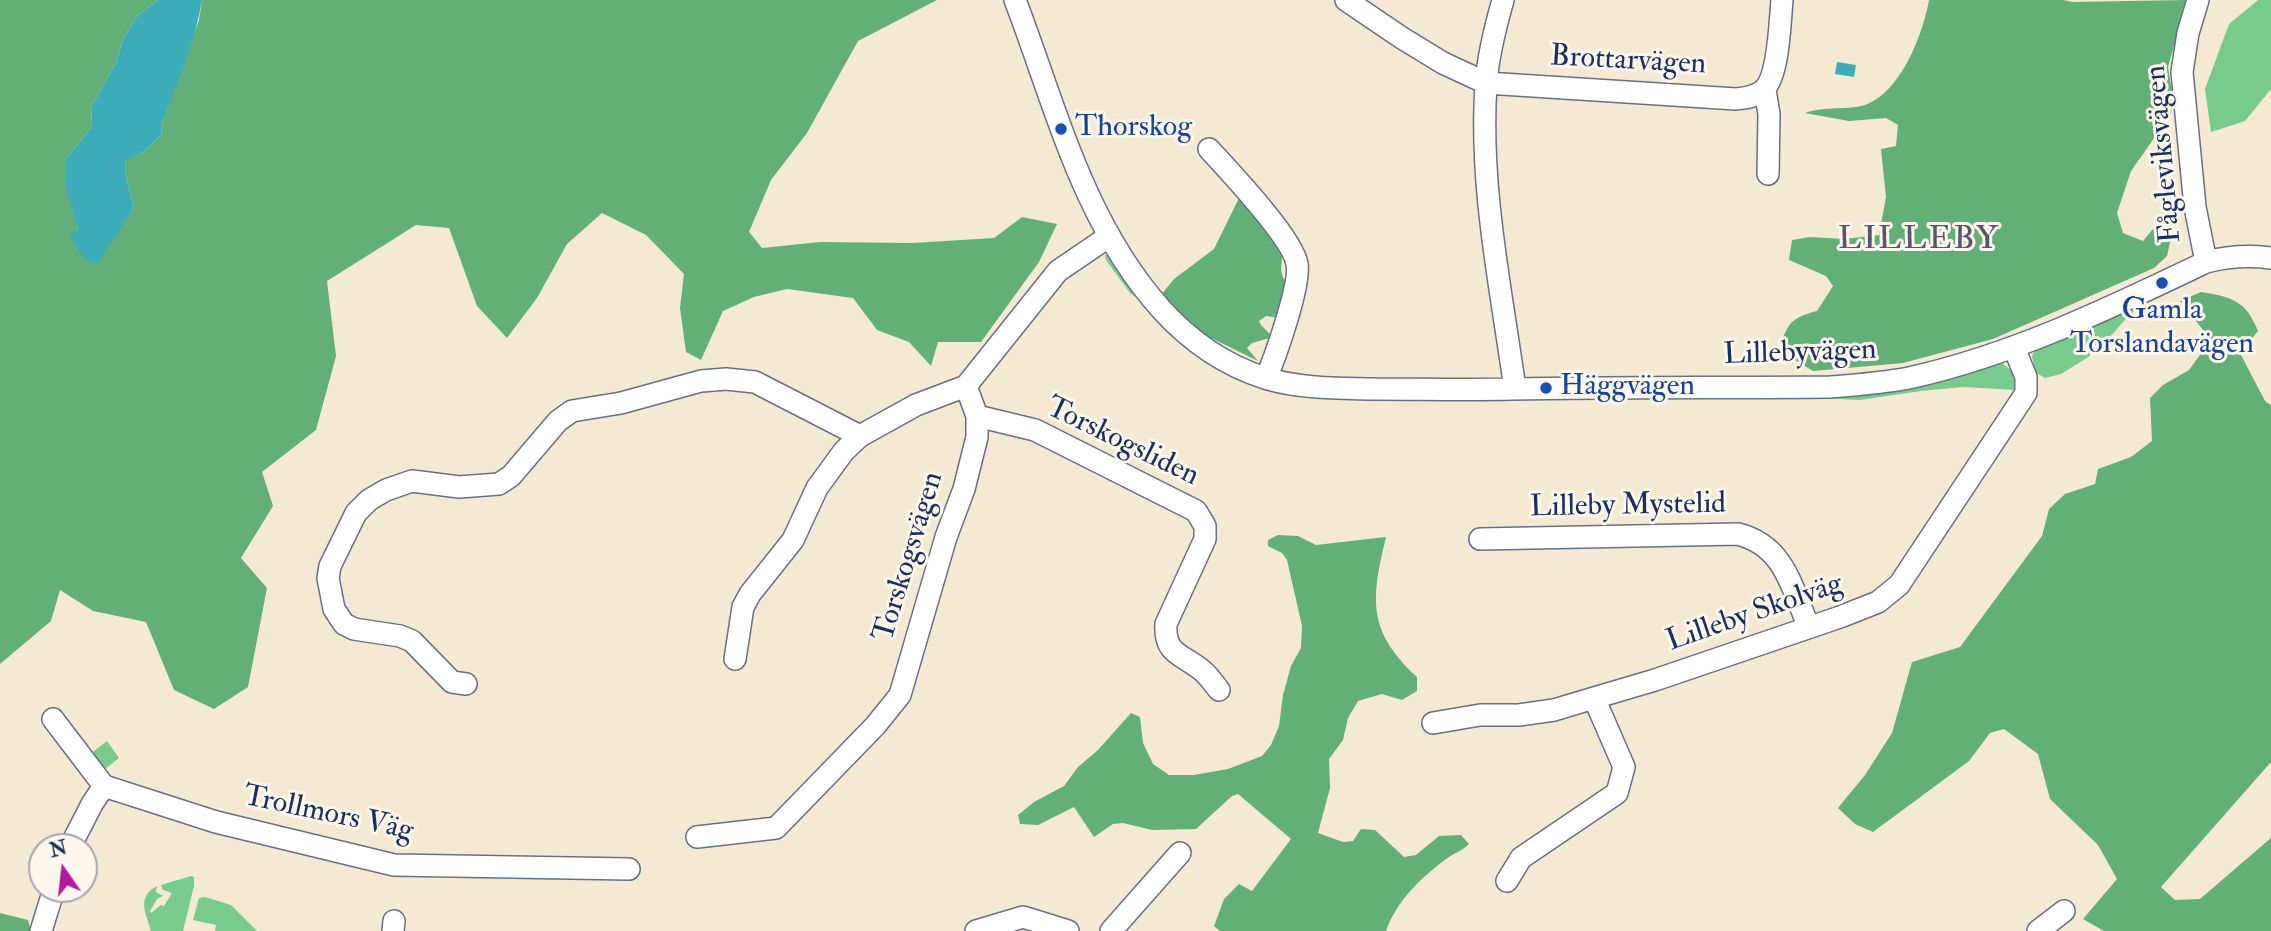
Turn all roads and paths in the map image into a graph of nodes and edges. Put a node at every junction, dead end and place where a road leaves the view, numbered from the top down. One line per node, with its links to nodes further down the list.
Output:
1 (1015, 0): 10 (street, Lillebyvägen)
2 (1346, 0): 6 (street)
3 (1503, 0): 6 (street)
4 (1782, 0): 7 (street)
5 (2198, 0): 12 (street, Fågleviksvägen)
6 (1486, 83): 7 (street, Brottarvägen); 16 (street)
7 (1765, 90): 9 (street)
8 (1209, 149): 14 (street)
9 (1768, 174)
10 (1108, 237): 14 (street, Lillebyvägen); 15 (street)
11 (2271, 258): 12 (street, Lillebyvägen)
12 (2206, 262): 13 (street, Lillebyvägen)
13 (2014, 348): 16 (street, Lillebyvägen); 20 (street, Lilleby Skolväg)
14 (1266, 378): 16 (street, Lillebyvägen)
15 (966, 386): 17 (street, Torskogsvägen); 18 (street)
16 (1515, 389)
17 (976, 416): 23 (street, Torskogsliden); 29 (street, Torskogsvägen)
18 (860, 436): 21 (street); 22 (street)
19 (1480, 540): 20 (street, Lilleby Mystelid)
20 (1809, 626): 24 (street, Lilleby Skolväg)
21 (735, 659)
22 (467, 684)
23 (1219, 690)
24 (1594, 698): 26 (street, Lilleby Skolväg); 32 (street)
25 (53, 719): 27 (street)
26 (1433, 723)
27 (104, 786): 28 (street); 31 (street, Trollmors Väg)
28 (77, 833)
29 (697, 837)
30 (1180, 853): 38 (street)
31 (629, 869)
32 (1507, 881)
33 (50, 903): 35 (street)
34 (2064, 911): 39 (street)
35 (41, 931)
36 (976, 931): 37 (street)
37 (1068, 931)
38 (1111, 931)
39 (2038, 931)

